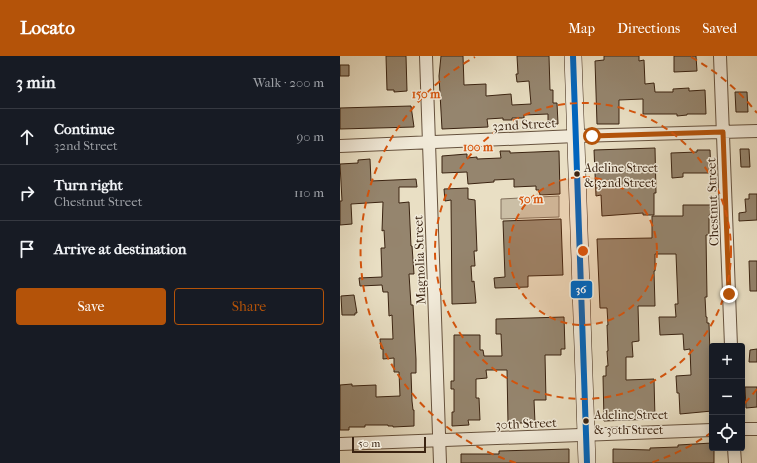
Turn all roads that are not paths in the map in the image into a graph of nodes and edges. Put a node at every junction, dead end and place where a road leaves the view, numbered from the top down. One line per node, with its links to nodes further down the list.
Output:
1 (426, 56): 7 (street, Magnolia Street)
2 (574, 56): 6 (main road)
3 (720, 56): 5 (street, Chestnut Street)
4 (757, 131): 5 (street, 32nd Street)
5 (723, 132): 6 (street, 32nd Street); 9 (street, Chestnut Street)
6 (576, 136): 7 (street, 32nd Street); 13 (main road)
7 (429, 143): 8 (street, 32nd Street); 14 (street, Magnolia Street)
8 (340, 146)
9 (731, 343)
10 (745, 429): 11 (street)
11 (757, 429)
12 (709, 430): 13 (street, 30th Street)
13 (586, 435): 14 (street, 30th Street); 18 (main road)
14 (439, 440): 15 (street, 30th Street); 17 (street, Magnolia Street)
15 (340, 444)
16 (734, 451): 19 (street)
17 (440, 463)
18 (587, 463)
19 (735, 463)

